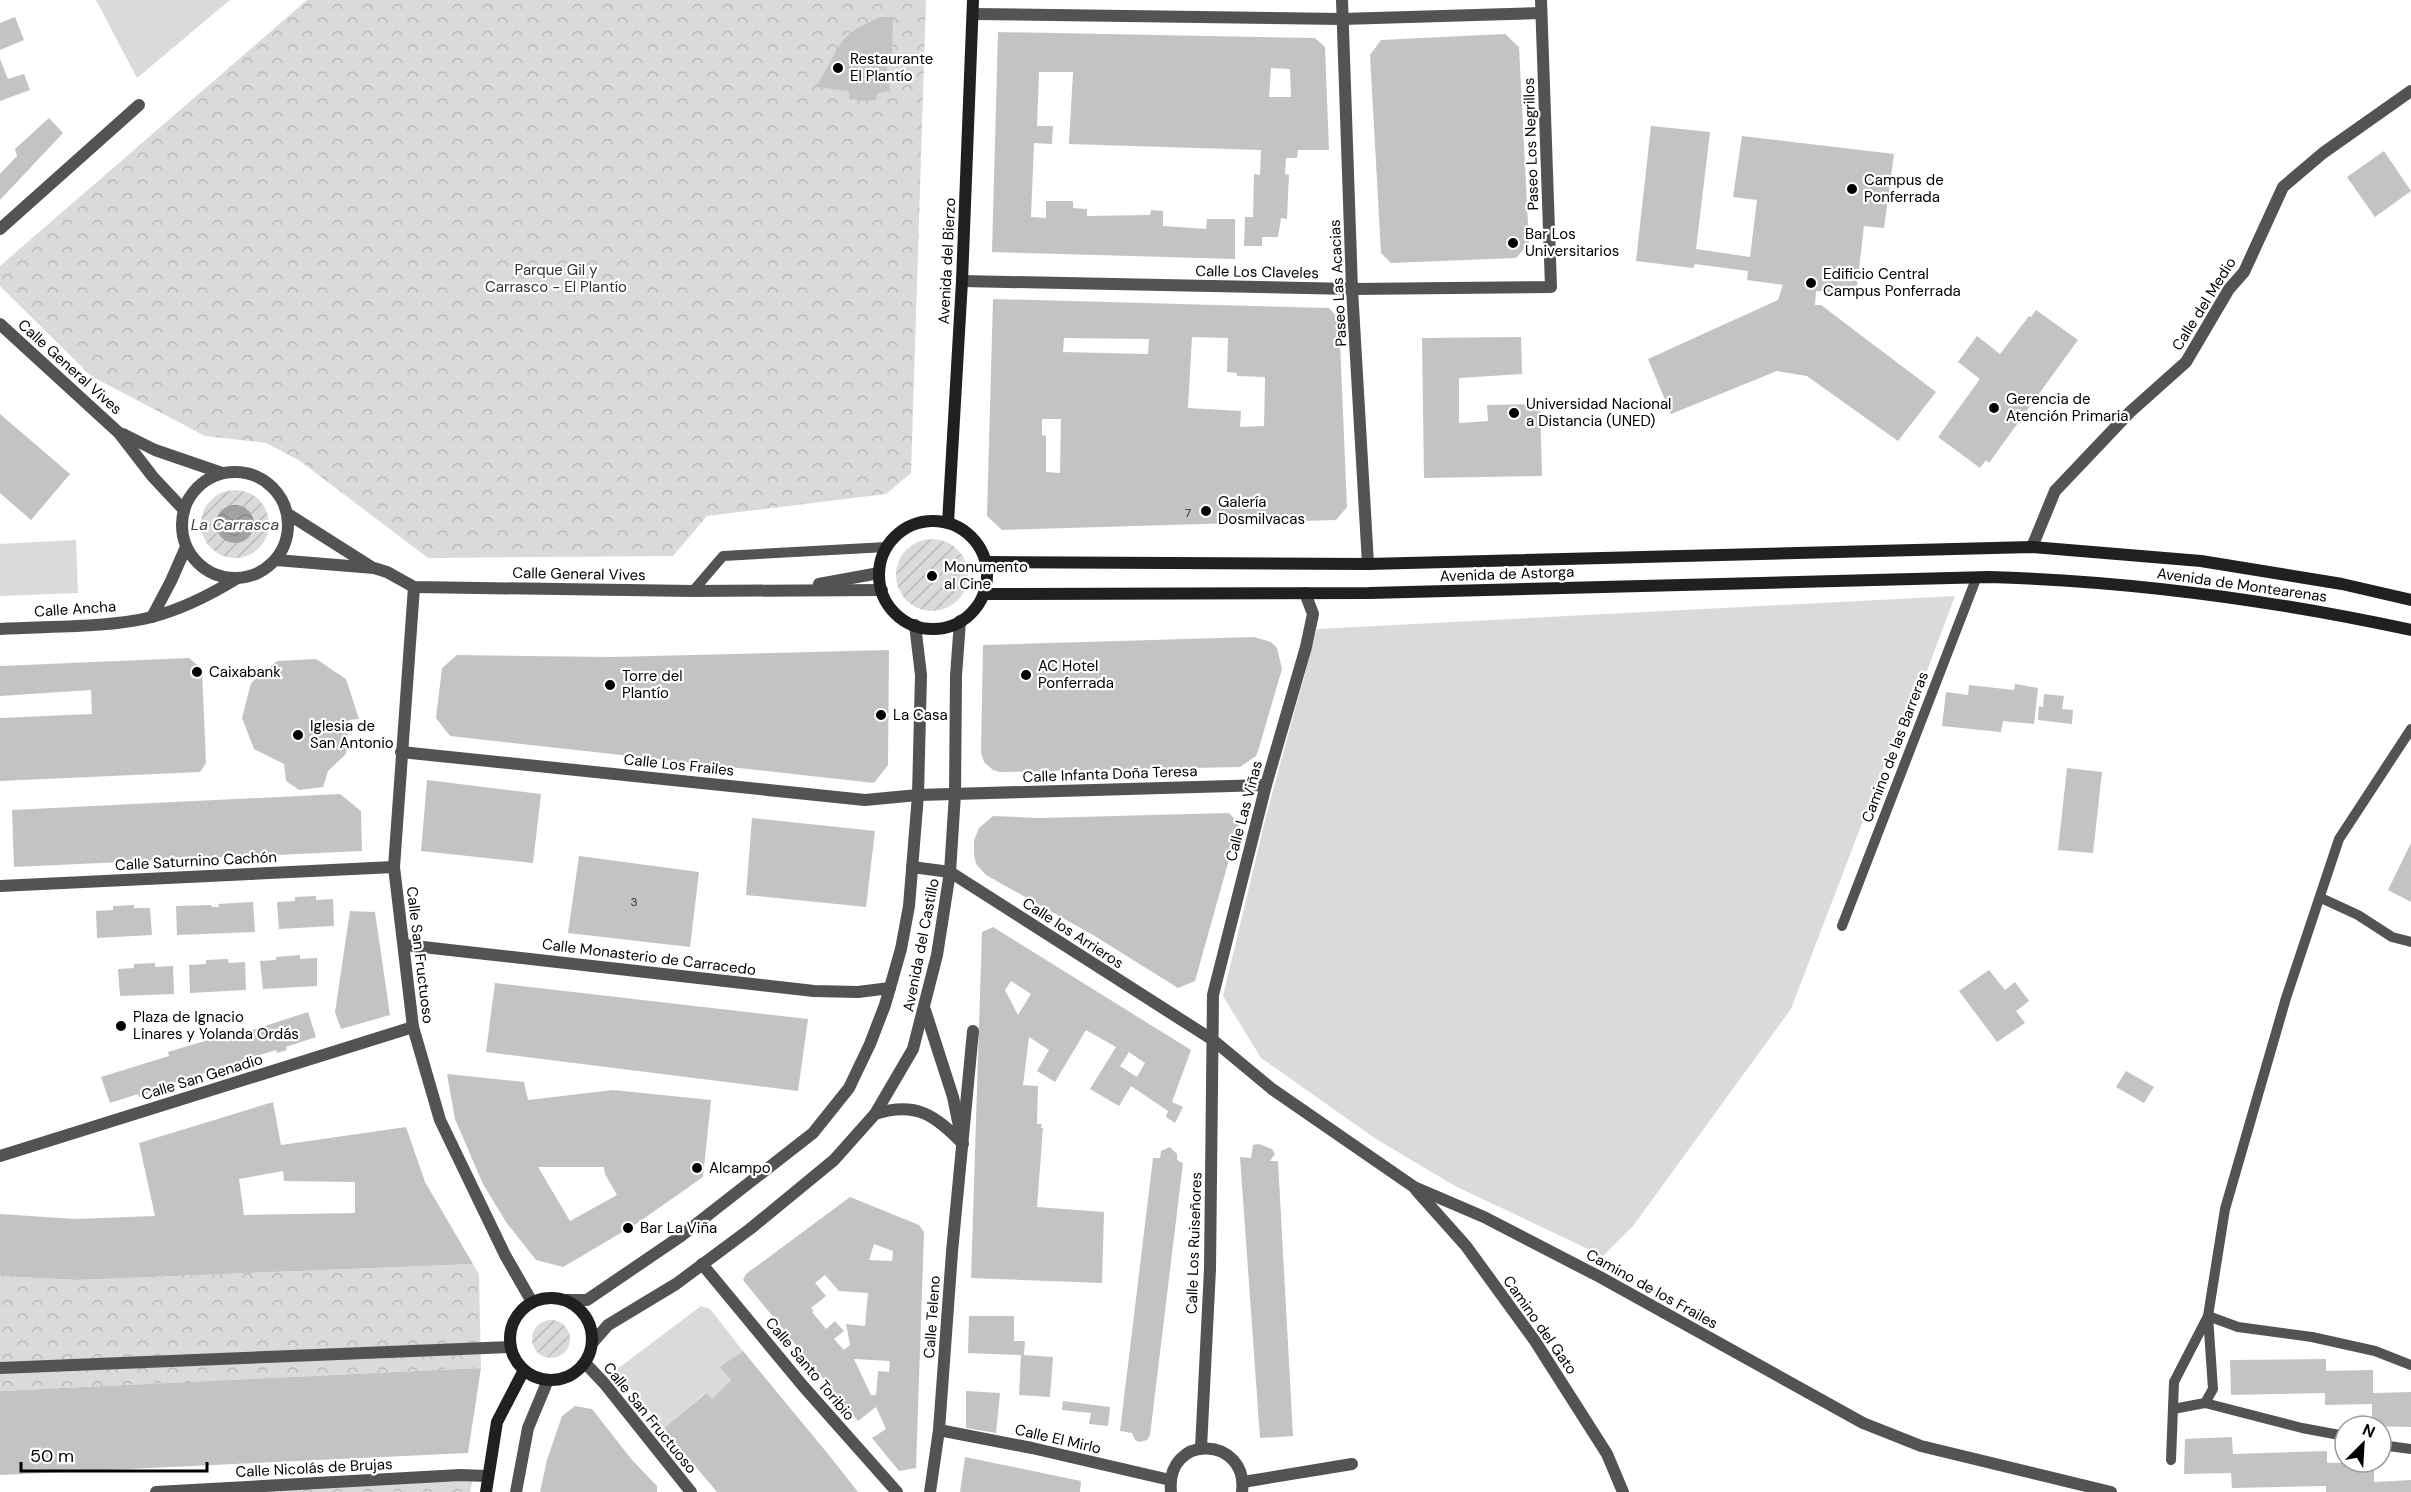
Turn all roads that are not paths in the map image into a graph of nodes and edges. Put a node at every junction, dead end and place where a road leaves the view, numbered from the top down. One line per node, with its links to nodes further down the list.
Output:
1 (973, 0): 5 (main road, Avenida del Bierzo)
2 (1342, 0): 6 (street, Paseo Las Acacias)
3 (1540, 0): 4 (street, Paseo Los Negrillos)
4 (1541, 13): 6 (street); 11 (street, Paseo Los Negrillos)
5 (973, 14): 6 (street); 10 (main road, Avenida del Bierzo)
6 (1342, 20): 12 (street, Paseo Las Acacias)
7 (2411, 91): 21 (street, Calle del Medio)
8 (139, 105): 9 (street)
9 (0, 229)
10 (962, 281): 12 (street, Calle Los Claveles); 18 (main road, Avenida del Bierzo)
11 (1551, 287): 12 (street, Calle Los Claveles)
12 (1352, 290): 24 (street, Paseo Las Acacias)
13 (0, 324): 14 (street, Calle General Vives)
14 (119, 433): 15 (street, Calle General Vives); 16 (street, Calle General Vives)
15 (222, 473): 16 (street); 17 (street)
16 (184, 510): 19 (street)
17 (288, 513): 22 (street); 25 (street, Calle General Vives)
18 (948, 523): 20 (main road); 23 (main road)
19 (186, 547): 28 (street); 37 (street)
20 (887, 547): 26 (main road); 33 (lane)
21 (2032, 547): 24 (main road, Avenida de Astorga); 36 (main road, Avenida de Montearenas)
22 (276, 560): 25 (street, Calle General Vives); 28 (street)
23 (986, 562): 24 (main road, Avenida de Astorga); 35 (main road)
24 (1368, 564)
25 (374, 568): 30 (street, Calle General Vives)
26 (879, 573): 31 (street, Calle General Vives); 32 (main road)
27 (2031, 578): 29 (main road, Avenida de Astorga); 41 (main road, Avenida de Montearenas)
28 (236, 579): 37 (street, Calle Ancha)
29 (1976, 579): 34 (main road, Avenida de Astorga); 52 (lane, Camino de las Barreras)
30 (414, 587): 33 (street, Calle General Vives); 43 (street, Calle San Fructuoso)
31 (788, 590): 32 (street, Calle General Vives); 33 (street, Calle General Vives)
32 (882, 590): 39 (main road)
33 (693, 591)
34 (1305, 593): 35 (main road, Avenida de Astorga); 44 (street, Calle Las Viñas)
35 (984, 594): 38 (main road)
36 (2411, 600)
37 (152, 617): 40 (street, Calle Ancha)
38 (960, 621): 39 (main road); 45 (street, Avenida del Castillo)
39 (915, 626): 46 (street, Avenida del Castillo)
40 (0, 629)
41 (2411, 630)
42 (2411, 729): 51 (lane)
43 (401, 752): 46 (street, Calle Los Frailes); 47 (street, Calle San Fructuoso)
44 (1266, 785): 45 (street, Calle Infanta Doña Teresa); 59 (street, Calle Las Viñas)
45 (955, 794): 46 (street, Calle Los Frailes); 49 (street, Avenida del Castillo)
46 (918, 795): 48 (street, Avenida del Castillo)
47 (394, 867): 50 (street, Calle Saturnino Cachón); 54 (street, Calle San Fructuoso)
48 (912, 867): 49 (street, Calle los Arrieros); 55 (street, Avenida del Castillo)
49 (950, 872): 56 (street, Avenida del Castillo); 59 (street, Calle los Arrieros)
50 (0, 886)
51 (2321, 898): 53 (lane); 67 (lane)
52 (1842, 926)
53 (2411, 942)
54 (405, 945): 55 (street, Calle Monasterio de Carracedo); 57 (street, Calle San Fructuoso)
55 (890, 987): 65 (street, Avenida del Castillo)
56 (925, 1010): 60 (street, Avenida del Castillo); 61 (street, Calle Teleno)
57 (413, 1027): 62 (street, Calle San Genadio); 66 (street, Calle San Fructuoso)
58 (973, 1031): 61 (street, Calle Teleno)
59 (1213, 1040): 63 (street, Camino de los Frailes); 80 (street, Calle Los Ruiseñores)
60 (875, 1114): 61 (street); 64 (street, Avenida del Castillo)
61 (963, 1144): 77 (street, Calle Teleno)
62 (0, 1156)
63 (1414, 1186): 93 (street, Camino del Gato); 94 (street, Camino de los Frailes)
64 (702, 1264): 68 (street, Avenida del Castillo); 91 (street, Calle Santo Toribio)
65 (566, 1300): 66 (main road); 68 (main road)
66 (532, 1302): 69 (main road)
67 (2208, 1316): 71 (lane); 75 (lane); 76 (lane)
68 (593, 1342): 70 (main road)
69 (511, 1347): 72 (street); 73 (main road)
70 (585, 1364): 74 (main road); 90 (street, Calle San Fructuoso)
71 (2411, 1365)
72 (0, 1368)
73 (524, 1370): 74 (main road); 84 (main road)
74 (548, 1380): 89 (street)
75 (2205, 1403): 76 (lane); 78 (lane)
76 (2173, 1409): 82 (lane)
77 (939, 1430): 85 (street, Calle El Mirlo); 92 (street, Calle Teleno)
78 (2333, 1433)
79 (2393, 1446): 81 (lane)
80 (1201, 1448): 85 (street); 86 (street)
81 (2411, 1449)
82 (2171, 1460)
83 (1352, 1464): 86 (street)
84 (487, 1476): 87 (street, Calle Nicolás de Brujas); 88 (main road)
85 (1170, 1486)
86 (1242, 1487)
87 (156, 1492)
88 (486, 1492)
89 (516, 1492)
90 (690, 1492)
91 (897, 1492)
92 (930, 1492)
93 (1623, 1492)
94 (2111, 1492)

